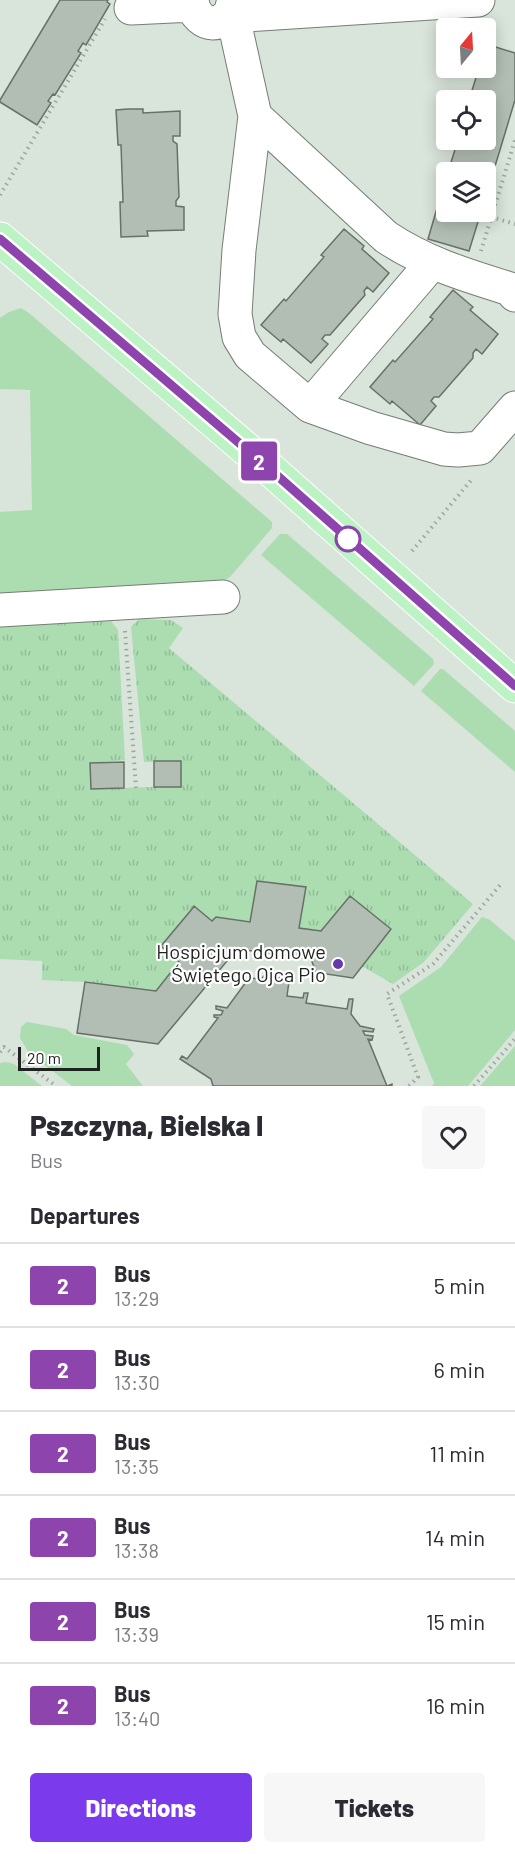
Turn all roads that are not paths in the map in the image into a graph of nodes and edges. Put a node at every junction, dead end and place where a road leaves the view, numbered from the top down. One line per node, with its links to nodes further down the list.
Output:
1 (478, 0): 3 (lane)
2 (192, 3): 3 (lane); 4 (lane)
3 (232, 7): 5 (lane)
4 (121, 9)
5 (255, 116): 7 (lane); 9 (lane)
6 (3, 247): 15 (main road)
7 (432, 264): 8 (lane); 9 (lane)
8 (515, 295)
9 (310, 406): 10 (lane)
10 (515, 408)
11 (223, 597): 12 (lane)
12 (169, 600): 13 (lane); 14 (lane)
13 (0, 610)
14 (200, 625)
15 (515, 686)

